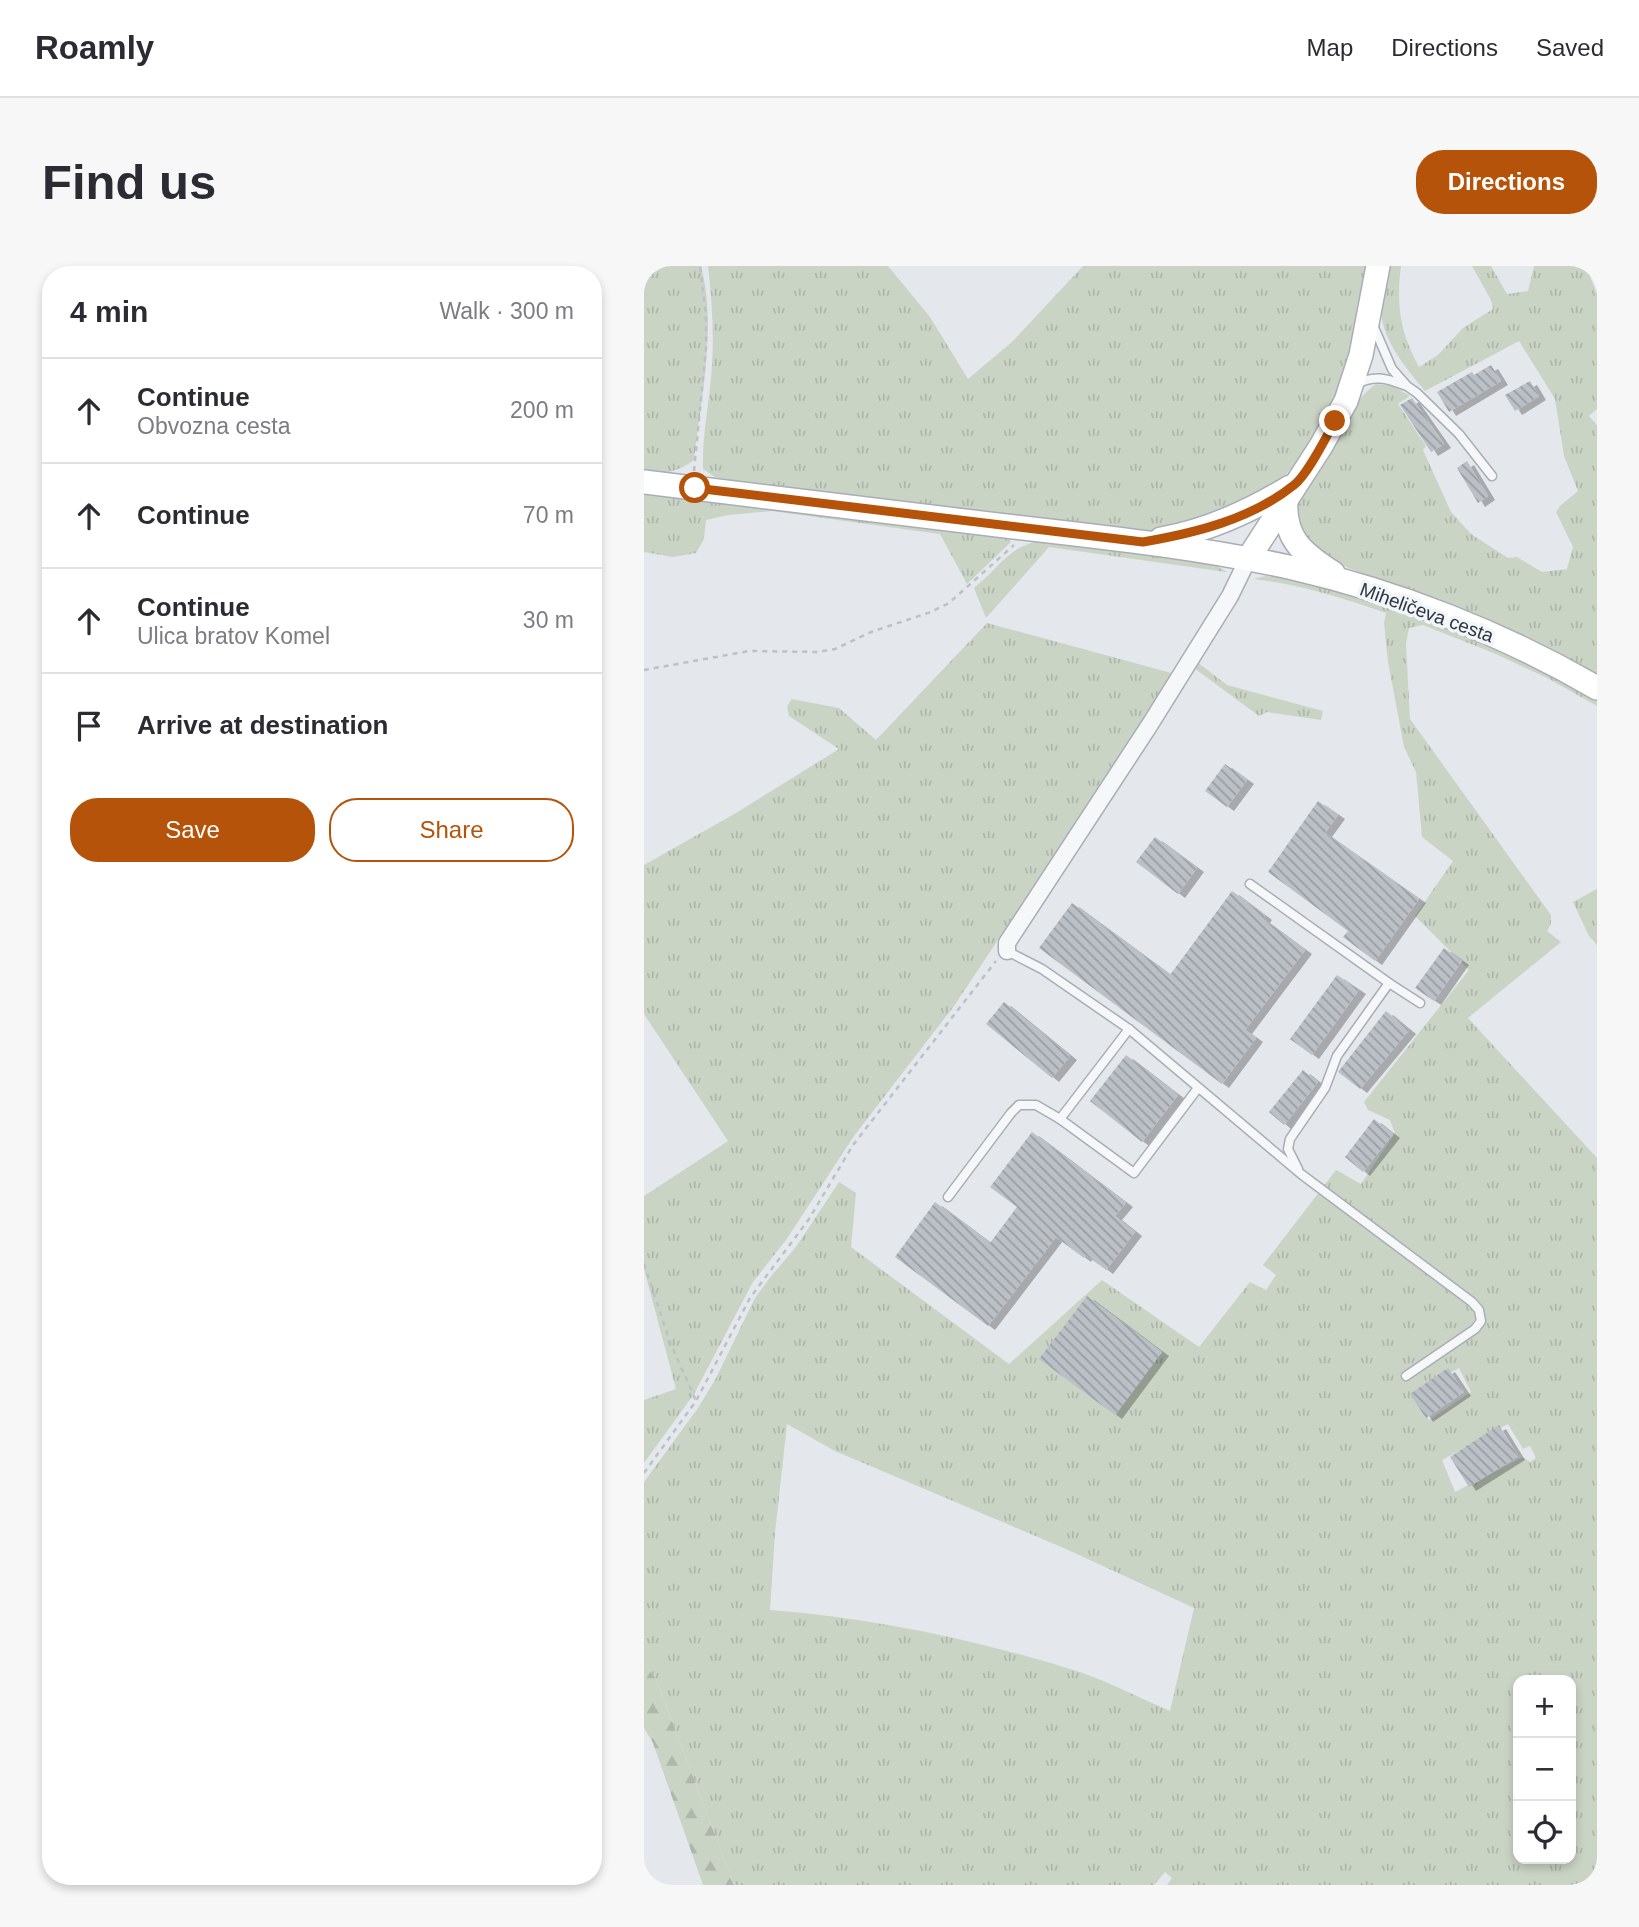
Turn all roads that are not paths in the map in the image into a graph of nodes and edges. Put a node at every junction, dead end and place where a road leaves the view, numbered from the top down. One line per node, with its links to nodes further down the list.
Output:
1 (1378, 266): 2 (street)
2 (1370, 316): 3 (lane); 4 (street)
3 (1406, 386): 4 (lane); 5 (lane)
4 (1353, 387): 7 (street)
5 (1492, 476)
6 (644, 482): 8 (street, Miheličeva cesta)
7 (1291, 491): 8 (street); 9 (street); 10 (street)
8 (1143, 542): 9 (street, Miheličeva cesta)
9 (1248, 559): 10 (street, Miheličeva cesta); 13 (street)
10 (1354, 585): 11 (street, Miheličeva cesta)
11 (1597, 688)
12 (1250, 884): 14 (lane)
13 (1006, 949): 16 (lane)
14 (1389, 983): 15 (lane); 19 (lane)
15 (1420, 1003)
16 (1129, 1029): 17 (lane); 18 (lane)
17 (1198, 1088): 18 (lane); 19 (lane)
18 (1060, 1119): 20 (lane)
19 (1301, 1174): 21 (lane)
20 (948, 1197)
21 (1406, 1377)

